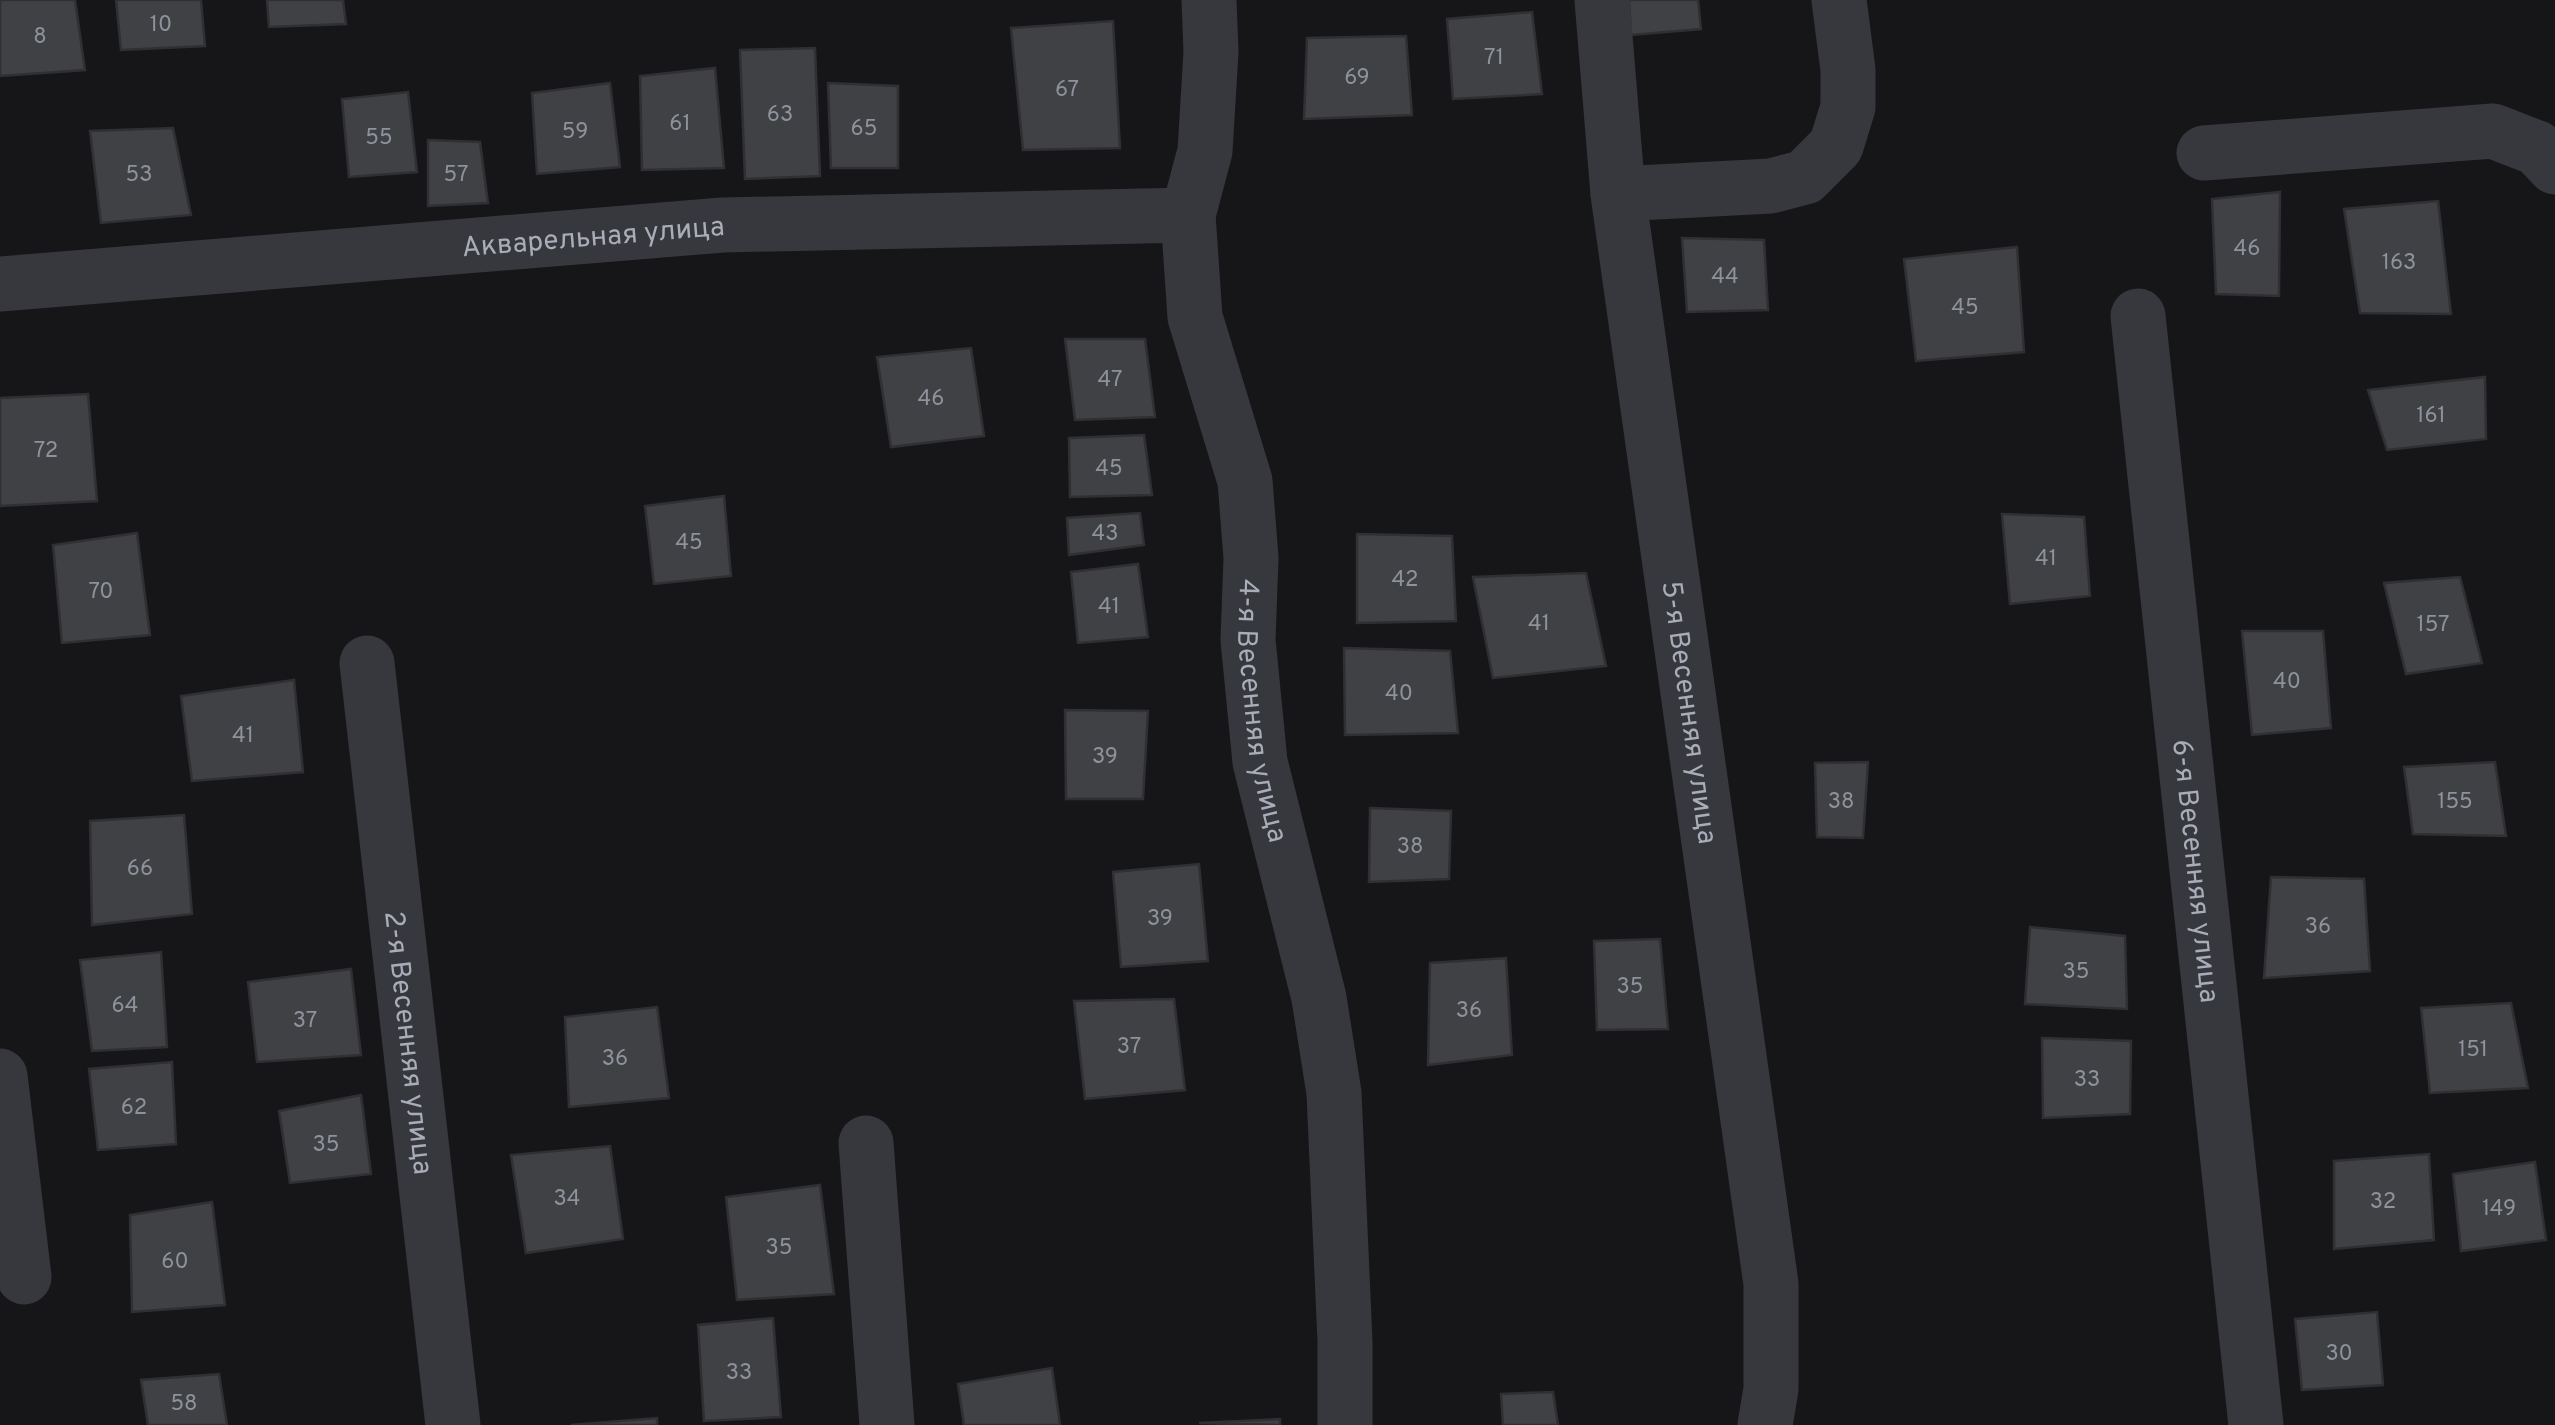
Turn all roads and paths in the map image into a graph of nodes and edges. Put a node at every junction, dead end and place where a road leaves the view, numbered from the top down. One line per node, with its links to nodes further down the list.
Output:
1 (1208, 0): 7 (street, 4-я Весенняя улица)
2 (1602, 0): 6 (street, 5-я Весенняя улица)
3 (1840, 0): 6 (street)
4 (2204, 153): 5 (street)
5 (2555, 167)
6 (1618, 194): 17 (street, 5-я Весенняя улица)
7 (1188, 215): 8 (street, Акварельная улица); 16 (street, 4-я Весенняя улица)
8 (0, 284)
9 (2138, 316): 18 (street, 6-я Весенняя улица)
10 (367, 663): 14 (street, 2-я Весенняя улица)
11 (0, 1076): 13 (street)
12 (866, 1142): 15 (street)
13 (24, 1277)
14 (453, 1425)
15 (887, 1425)
16 (1345, 1425)
17 (1765, 1425)
18 (2256, 1425)

